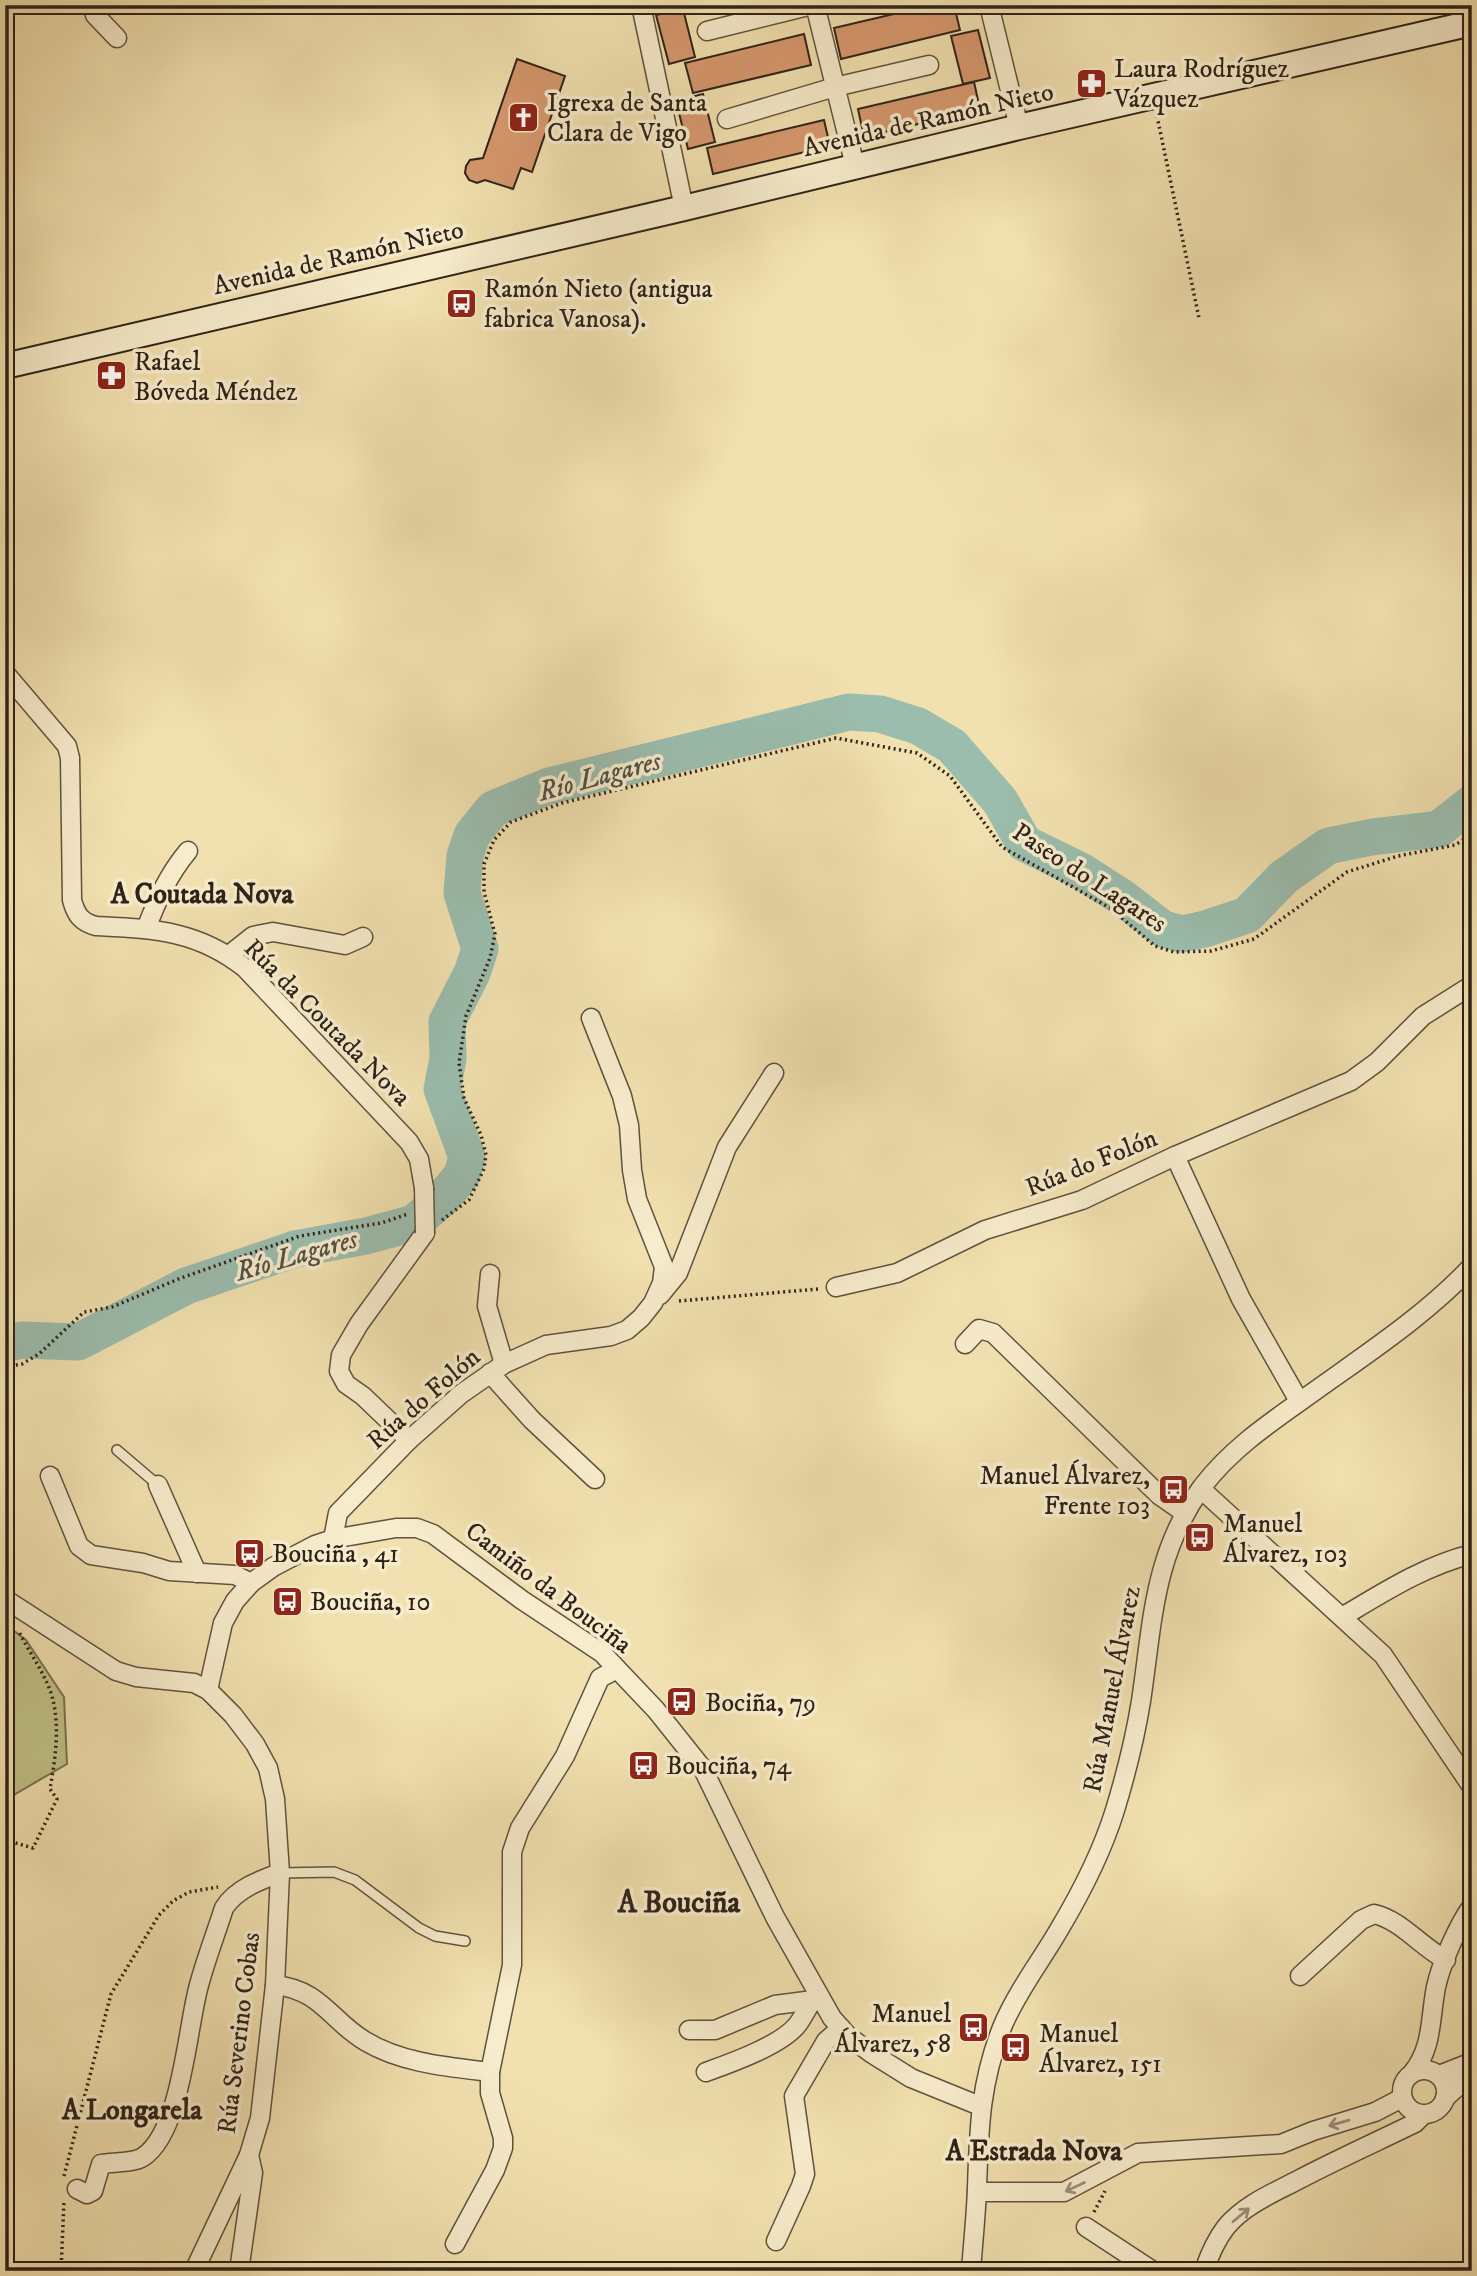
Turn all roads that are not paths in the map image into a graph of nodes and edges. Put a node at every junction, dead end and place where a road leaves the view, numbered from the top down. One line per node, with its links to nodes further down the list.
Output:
1 (92, 5): 7 (street)
2 (640, 5): 13 (street)
3 (814, 5): 6 (street); 9 (street)
4 (989, 5): 11 (street)
5 (1472, 23): 11 (main road, Avenida de Ramón Nieto)
6 (707, 30)
7 (117, 38)
8 (929, 65): 9 (street)
9 (835, 87): 10 (street); 12 (street)
10 (727, 119)
11 (1018, 127): 12 (main road, Avenida de Ramón Nieto)
12 (855, 166): 13 (main road, Avenida de Ramón Nieto)
13 (684, 208): 14 (main road, Avenida de Ramón Nieto)
14 (5, 366)
15 (5, 673): 17 (street, Rúa da Coutada Nova)
16 (188, 851): 17 (street)
17 (146, 929): 19 (street, Rúa da Coutada Nova)
18 (363, 936): 19 (street)
19 (229, 955): 31 (street, Rúa da Coutada Nova, bridge)
20 (1472, 985): 23 (street, Rúa do Folón)
21 (591, 1018): 27 (street, Rúa do Folón)
22 (774, 1073): 27 (street, Rúa do Folón)
23 (1175, 1157): 26 (street, Rúa do Folón); 30 (street)
24 (1472, 1266): 30 (street, Rúa Manuel Álvarez)
25 (490, 1273): 29 (street)
26 (836, 1287)
27 (653, 1303): 29 (street, Rúa do Folón)
28 (965, 1344): 37 (street)
29 (497, 1368): 31 (street, Rúa do Folón); 34 (street)
30 (1300, 1401): 36 (street, Rúa Manuel Álvarez)
31 (409, 1440): 38 (street, Rúa do Folón)
32 (117, 1450): 35 (lane)
33 (50, 1476): 40 (street)
34 (595, 1479)
35 (159, 1485): 40 (street)
36 (1201, 1489): 37 (street, Rúa Manuel Álvarez); 43 (street)
37 (1185, 1513): 65 (street, Rúa Manuel Álvarez)
38 (333, 1539): 41 (street, Camiño da Bouciña); 44 (street, Camiño da Bouciña)
39 (1472, 1554): 43 (street)
40 (197, 1573): 41 (street)
41 (251, 1583): 45 (street, Camiño da Bouciña)
42 (12, 1603): 45 (street)
43 (1342, 1617): 46 (street)
44 (617, 1669): 53 (street, Camiño da Bouciña); 58 (street)
45 (208, 1690): 47 (street, Rúa Severino Cobas)
46 (1472, 1787)
47 (281, 1873): 49 (lane, Rúa Severino Cobas); 52 (street, Rúa Severino Cobas); 68 (street, Rúa Severino Cobas)
48 (1472, 1906): 50 (street)
49 (465, 1941)
50 (1446, 1960): 51 (street); 55 (street)
51 (1300, 1976)
52 (275, 1985): 58 (street); 67 (street, Rúa Severino Cobas)
53 (816, 2000): 54 (street, Camiño da Bouciña); 56 (street); 60 (street)
54 (841, 2028): 65 (street, Camiño da Bouciña); 71 (street)
55 (1432, 2030): 59 (street); 61 (street)
56 (689, 2031)
57 (1472, 2062): 61 (street)
58 (490, 2072): 72 (street)
59 (1413, 2072): 61 (street); 63 (street)
60 (706, 2073)
61 (1436, 2073): 64 (street)
62 (1472, 2074): 64 (street)
63 (1402, 2098): 66 (street); 69 (street, one-way to 69)
64 (1446, 2098): 66 (street)
65 (980, 2106): 69 (street, Rúa Manuel Álvarez)
66 (1423, 2115): 77 (street, one-way to 66)
67 (249, 2155): 73 (street, Rúa Severino Cobas); 74 (street)
68 (68, 2189)
69 (977, 2192): 75 (street, Rúa Manuel Álvarez)
70 (1086, 2227): 76 (street)
71 (776, 2241)
72 (455, 2244)
73 (194, 2271)
74 (239, 2271)
75 (971, 2271)
76 (1153, 2271)
77 (1204, 2271)

